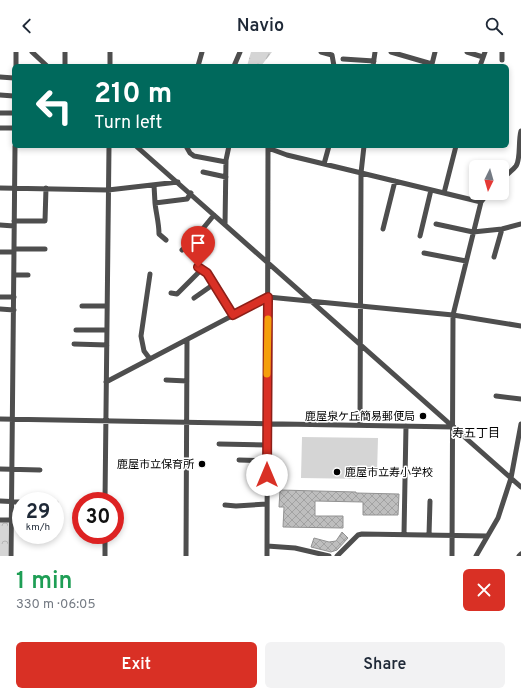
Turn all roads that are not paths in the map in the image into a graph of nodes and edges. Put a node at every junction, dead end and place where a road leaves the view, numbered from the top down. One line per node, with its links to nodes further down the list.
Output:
1 (16, 52): 17 (street)
2 (32, 52): 18 (street)
3 (66, 52): 19 (street)
4 (110, 52): 20 (street)
5 (202, 52): 21 (street)
6 (240, 52): 22 (street)
7 (321, 52): 23 (street)
8 (375, 52): 16 (street)
9 (391, 52): 10 (street)
10 (435, 52)
11 (467, 52): 13 (street)
12 (502, 52): 15 (street)
13 (484, 54): 24 (street)
14 (343, 59): 16 (street)
15 (502, 60)
16 (374, 63)
17 (16, 64)
18 (45, 64)
19 (65, 64)
20 (110, 64)
21 (199, 64)
22 (235, 64)
23 (334, 64)
24 (481, 64)
25 (0, 77): 26 (street)
26 (12, 78)
27 (0, 96): 28 (street)
28 (12, 96)
29 (0, 113): 30 (street)
30 (12, 113)
31 (0, 128): 32 (street)
32 (12, 128)
33 (521, 131): 48 (street)
34 (15, 148): 54 (street)
35 (109, 148): 56 (street)
36 (138, 148): 51 (street)
37 (187, 148): 44 (street)
38 (228, 148): 44 (street)
39 (268, 148): 79 (street)
40 (270, 148): 45 (street)
41 (328, 148): 45 (street)
42 (364, 148): 47 (street)
43 (455, 148): 59 (street)
44 (226, 162): 49 (street)
45 (324, 164): 47 (street)
46 (203, 172): 49 (street)
47 (361, 173): 50 (street); 93 (street)
48 (509, 173)
49 (226, 177): 66 (street)
50 (395, 181): 57 (street); 68 (street)
51 (178, 182): 52 (street); 58 (street)
52 (154, 185): 56 (street); 61 (street)
53 (0, 188): 54 (street)
54 (15, 188): 55 (street); 63 (street)
55 (46, 188): 56 (street); 63 (street)
56 (108, 190): 92 (street)
57 (431, 190): 59 (street); 71 (street)
58 (191, 193): 61 (street); 62 (street)
59 (444, 193): 60 (street)
60 (481, 202): 70 (street)
61 (155, 203): 72 (street)
62 (214, 215): 66 (street); 75 (street)
63 (14, 223): 67 (street); 74 (street)
64 (436, 224): 70 (street)
65 (521, 224): 69 (street)
66 (225, 225): 79 (street)
67 (0, 226)
68 (383, 229)
69 (502, 229): 70 (street); 78 (street)
70 (473, 232): 80 (street)
71 (420, 236)
72 (166, 240)
73 (45, 249): 74 (street)
74 (14, 250): 76 (street); 82 (street)
75 (182, 250)
76 (0, 252)
77 (424, 253): 80 (street)
78 (494, 257)
79 (267, 262): 88 (street); 90 (street)
80 (466, 262): 97 (street)
81 (150, 274): 105 (street)
82 (14, 275): 83 (street); 87 (street)
83 (28, 275)
84 (214, 284): 85 (street); 89 (street); 96 (street)
85 (172, 292)
86 (0, 297): 87 (street)
87 (14, 297): 95 (street)
88 (268, 297): 90 (street); 96 (street); 115 (street)
89 (194, 298)
90 (312, 301): 93 (street); 104 (street)
91 (82, 306): 92 (street)
92 (107, 306): 100 (street)
93 (361, 306): 97 (street); 104 (street)
94 (0, 310): 95 (street)
95 (14, 310): 112 (street)
96 (233, 315): 101 (street)
97 (453, 315): 98 (street); 119 (street)
98 (521, 326)
99 (76, 330): 100 (street)
100 (107, 330): 103 (street)
101 (187, 340): 105 (street); 107 (street)
102 (74, 344): 103 (street)
103 (107, 345): 108 (street)
104 (360, 345): 117 (street); 119 (street)
105 (150, 359): 108 (street)
106 (166, 380): 107 (street)
107 (187, 381): 114 (street)
108 (106, 382): 113 (street)
109 (496, 396): 110 (street)
110 (521, 399)
111 (0, 418): 112 (street)
112 (12, 419): 113 (street); 125 (street)
113 (106, 420): 114 (street); 130 (street)
114 (187, 422): 115 (street); 147 (street)
115 (267, 424): 117 (street); 121 (street)
116 (521, 424): 127 (street)
117 (360, 425): 118 (street)
118 (406, 426): 119 (street); 138 (street)
119 (454, 427): 127 (street); 140 (street)
120 (219, 444): 121 (street)
121 (267, 445): 123 (street)
122 (239, 460): 123 (street)
123 (267, 461): 134 (street)
124 (0, 468): 125 (street)
125 (12, 469): 126 (street); 129 (street)
126 (40, 470)
127 (511, 478): 128 (street); 141 (street)
128 (521, 487)
129 (12, 492)
130 (105, 492)
131 (0, 501): 133 (street)
132 (430, 501): 139 (street)
133 (12, 502): 137 (street)
134 (267, 504): 135 (street); 143 (street)
135 (225, 505)
136 (0, 520): 137 (street)
137 (11, 520): 145 (street)
138 (404, 534): 139 (street); 150 (street)
139 (429, 535): 140 (street)
140 (452, 535): 141 (street); 151 (street)
141 (487, 536): 152 (street)
142 (105, 544): 146 (street)
143 (267, 546): 148 (street); 149 (street)
144 (521, 554): 153 (street)
145 (11, 556)
146 (105, 556)
147 (186, 556)
148 (267, 556)
149 (329, 556)
150 (337, 556)
151 (452, 556)
152 (476, 556)
153 (519, 556)

